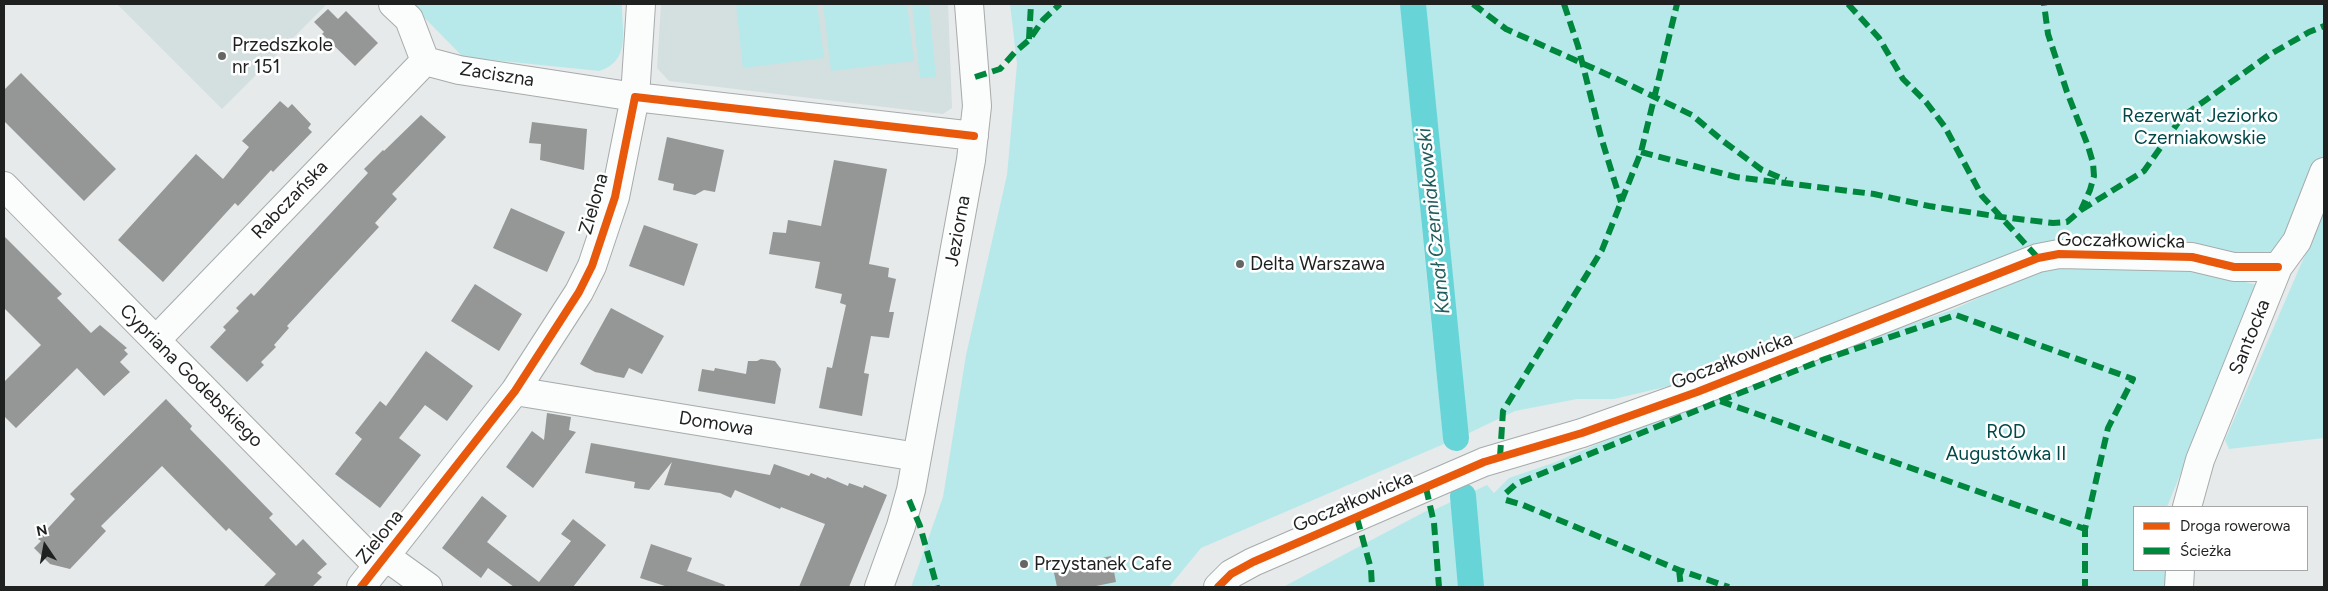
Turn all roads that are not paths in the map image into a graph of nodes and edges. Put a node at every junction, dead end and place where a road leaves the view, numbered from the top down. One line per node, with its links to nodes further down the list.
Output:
1 (393, 4): 4 (street)
2 (641, 4): 5 (street, Zielona)
3 (969, 4): 6 (street, Jeziorna)
4 (425, 61): 5 (street, Zaciszna); 10 (street, Rabczańska)
5 (635, 97): 6 (street); 11 (street, Zielona)
6 (974, 136): 12 (street, Jeziorna)
7 (2324, 172): 9 (street, Santocka)
8 (4, 186): 10 (street, Cypriana Godebskiego)
9 (2278, 267): 13 (street, Santocka); 19 (street, Goczałkowicka)
10 (156, 340): 14 (street, Cypriana Godebskiego)
11 (515, 391): 12 (street, Domowa); 14 (street, Zielona)
12 (917, 457): 18 (street, Jeziorna)
13 (2187, 506)
14 (381, 561): 16 (street, Zielona); 17 (street, Cypriana Godebskiego)
15 (2180, 571): 20 (street)
16 (361, 587)
17 (428, 587)
18 (880, 587)
19 (1218, 587)
20 (2179, 587)

